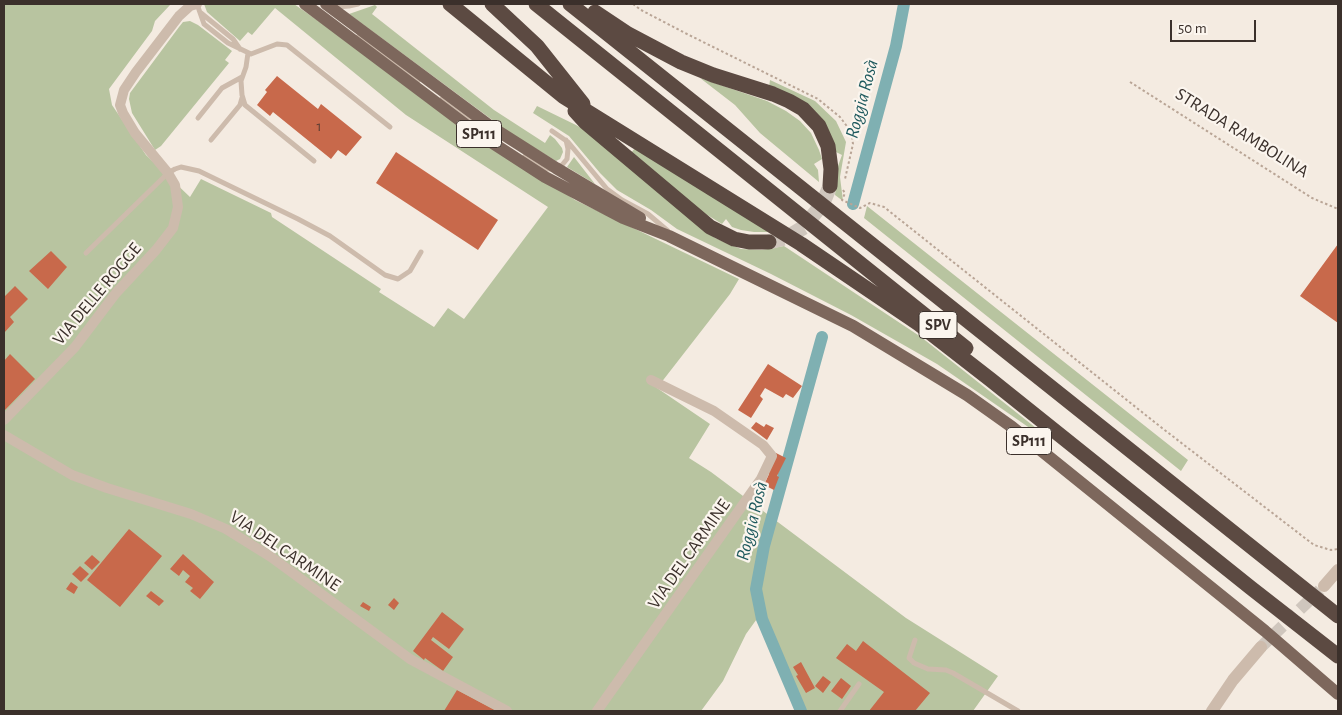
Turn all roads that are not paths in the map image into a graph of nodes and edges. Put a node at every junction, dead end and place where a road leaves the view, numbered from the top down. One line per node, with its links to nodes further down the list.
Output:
1 (305, 4): 10 (main road, SP111)
2 (358, 4): 8 (lane)
3 (450, 4): 14 (highway)
4 (492, 4): 15 (highway)
5 (536, 4): 38 (highway, SPV)
6 (570, 4): 35 (highway, SPV)
7 (585, 4): 24 (highway)
8 (328, 5): 22 (main road, SP111)
9 (197, 6): 11 (lane, VIA DELLE ROGGE); 23 (street, VIA DELLE ROGGE)
10 (343, 32): 22 (lane); 25 (main road, SP111)
11 (248, 53): 12 (lane); 17 (lane)
12 (242, 76): 13 (lane); 16 (lane)
13 (242, 97): 19 (lane); 21 (lane)
14 (564, 97): 15 (highway); 27 (highway)
15 (591, 114): 39 (highway)
16 (198, 118)
17 (390, 128)
18 (552, 131): 20 (lane)
19 (211, 140)
20 (566, 140): 22 (lane); 26 (lane)
21 (314, 161)
22 (556, 168): 25 (main road, SP111)
23 (168, 174): 28 (lane); 29 (lane); 31 (street, VIA DELLE ROGGE)
24 (830, 186)
25 (669, 236): 26 (main road, SP111)
26 (682, 242): 41 (main road, SP111)
27 (769, 242)
28 (421, 252)
29 (86, 253)
30 (651, 380): 43 (street, VIA DEL CARMINE)
31 (4, 420)
32 (4, 435): 42 (street, VIA DEL CARMINE)
33 (1338, 570): 34 (street)
34 (1324, 586)
35 (1338, 616)
36 (915, 640): 45 (lane)
37 (1261, 647): 46 (street)
38 (1338, 650)
39 (1338, 656)
40 (859, 684): 44 (lane)
41 (1338, 694)
42 (507, 711)
43 (597, 711)
44 (840, 711)
45 (1018, 711)
46 (1212, 711)

